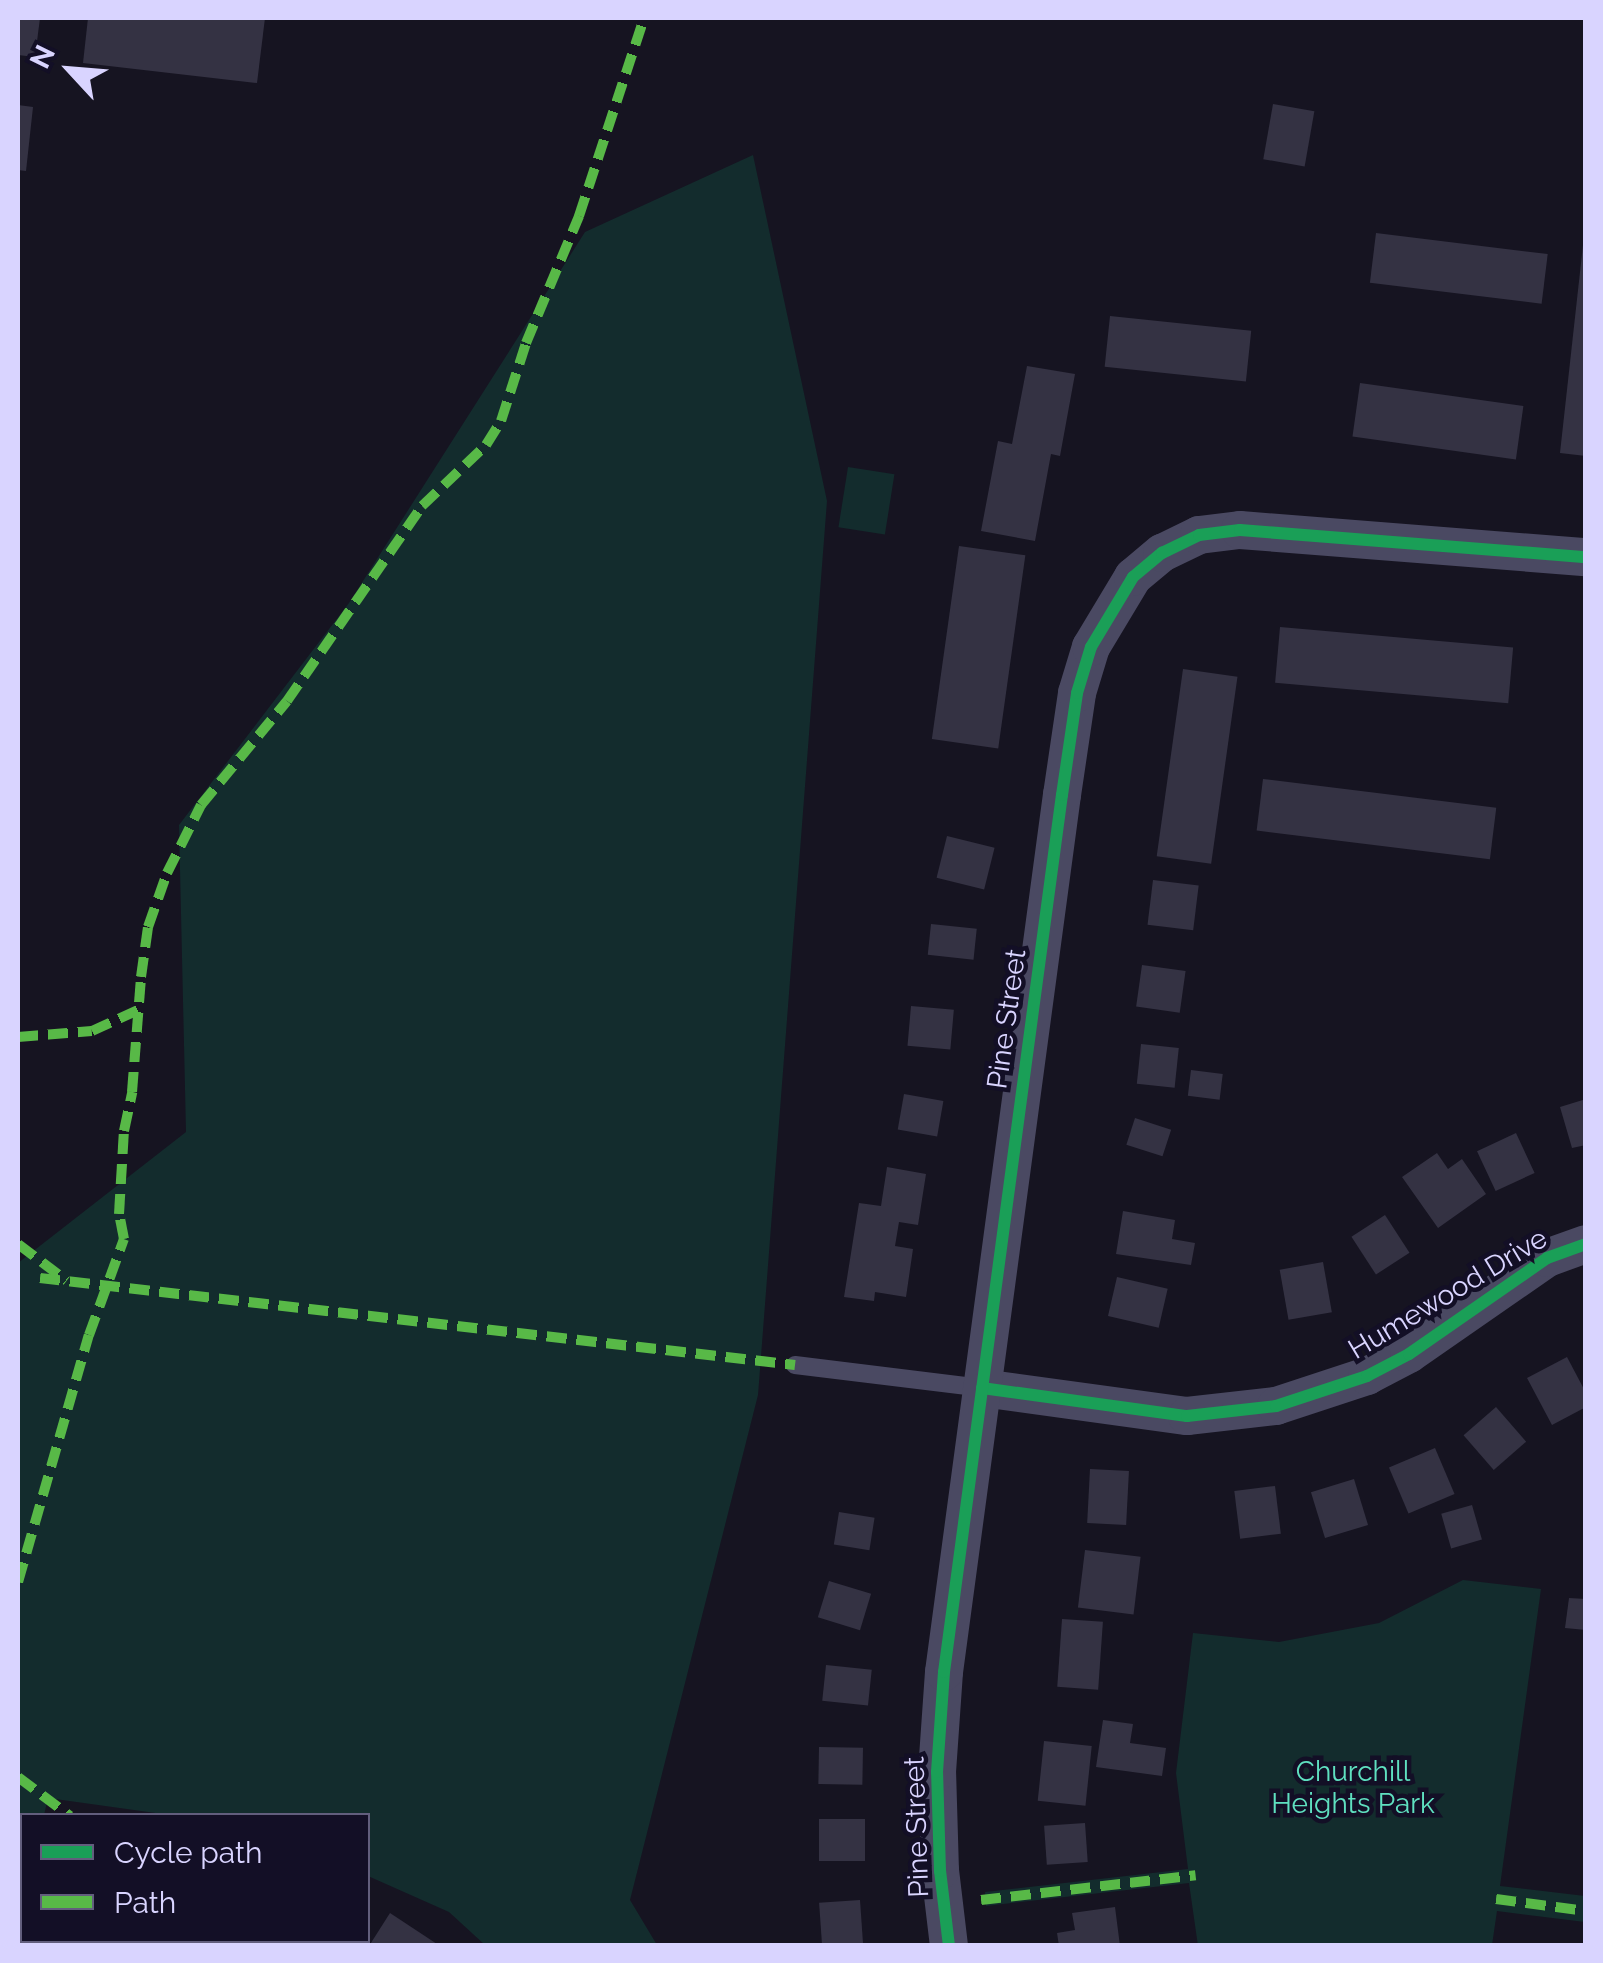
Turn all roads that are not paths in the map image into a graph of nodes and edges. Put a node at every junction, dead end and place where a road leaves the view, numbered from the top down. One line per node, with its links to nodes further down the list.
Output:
1 (1586, 556): 4 (street, Pine Street)
2 (1586, 1244): 4 (street, Humewood Drive)
3 (795, 1366): 4 (lane, Humewood Drive)
4 (982, 1388): 5 (street, Pine Street)
5 (950, 1946)

